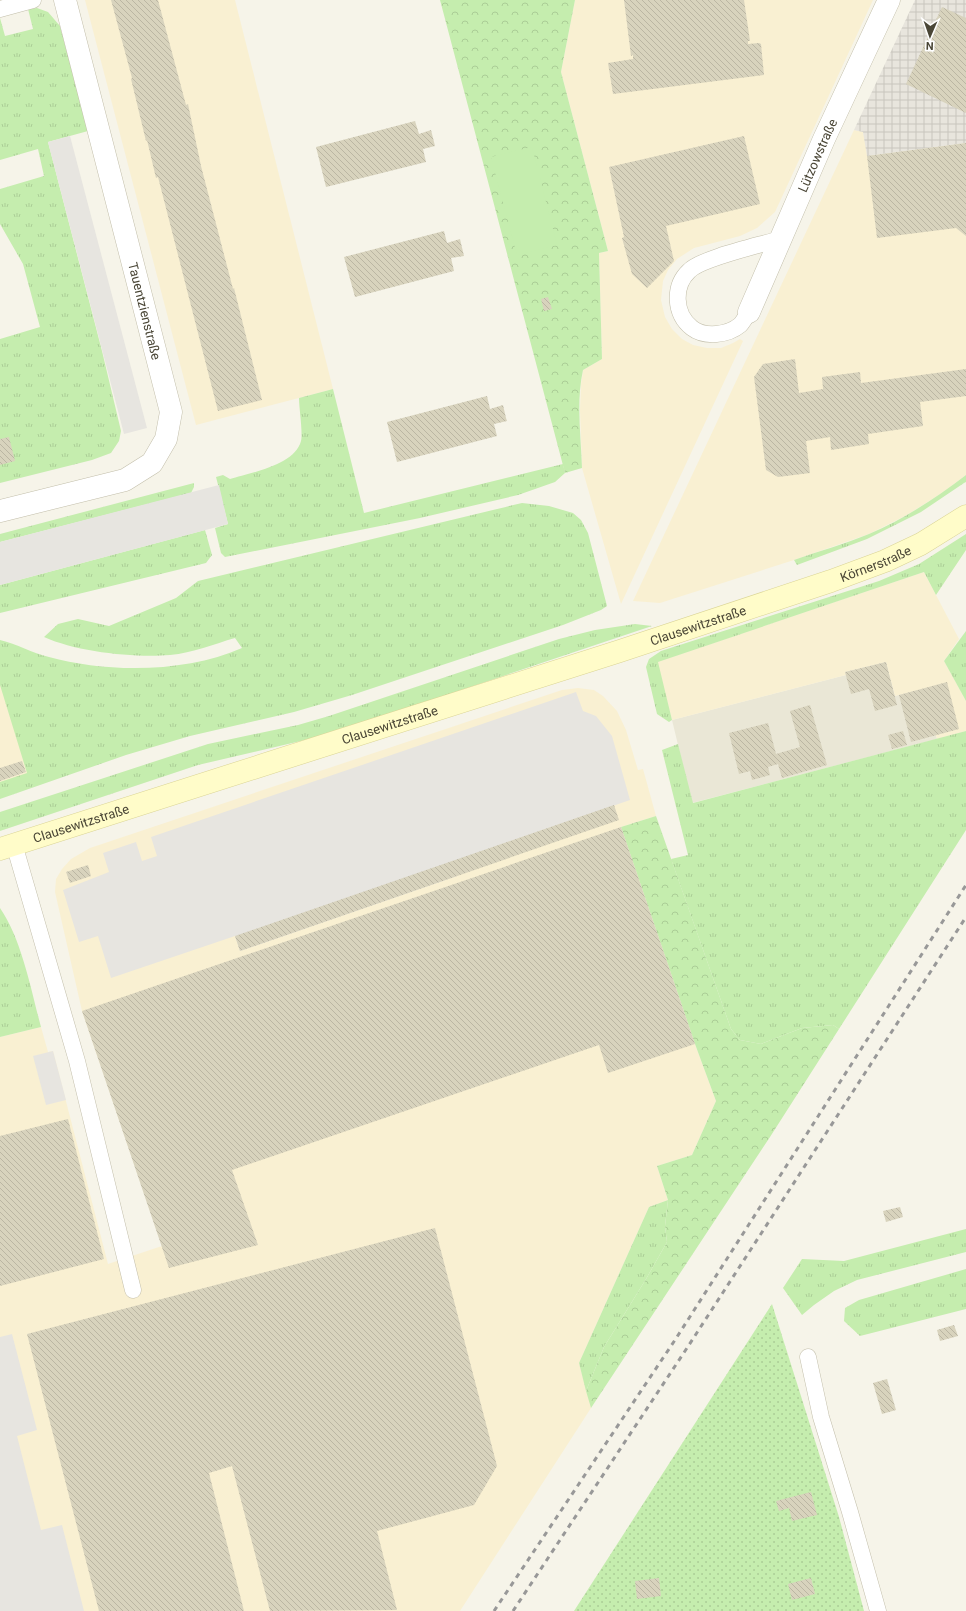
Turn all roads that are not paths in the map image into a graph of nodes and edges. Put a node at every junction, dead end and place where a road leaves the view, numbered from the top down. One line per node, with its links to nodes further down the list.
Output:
1 (33, 0): 4 (lane)
2 (65, 0): 7 (street, Tauentzienstraße)
3 (889, 0): 5 (street, Lützowstraße)
4 (0, 8)
5 (780, 239): 6 (street, Lützowstraße); 6 (lane)
6 (749, 312)
7 (0, 511)
8 (966, 516): 9 (street, Körnerstraße)
9 (779, 599): 10 (street, Clausewitzstraße)
10 (7, 847): 11 (lane)
11 (133, 1290)
12 (808, 1357): 13 (lane)
13 (878, 1611)

